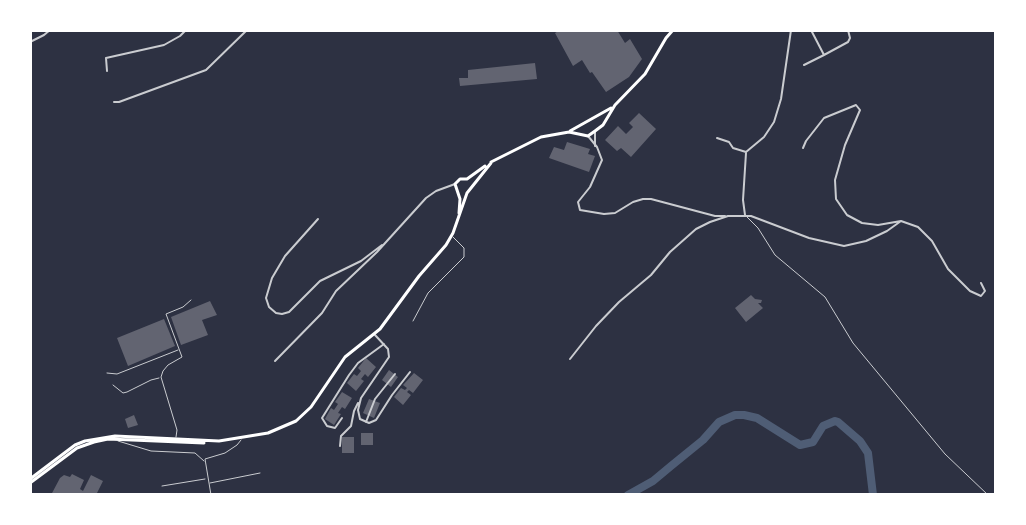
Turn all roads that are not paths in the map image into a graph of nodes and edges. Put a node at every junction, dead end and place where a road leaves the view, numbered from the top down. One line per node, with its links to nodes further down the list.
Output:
1 (50, 30): 8 (street)
2 (186, 30): 11 (street)
3 (248, 30): 12 (street)
4 (673, 30): 13 (main road)
5 (791, 30): 23 (street)
6 (811, 30): 9 (street)
7 (848, 30): 9 (street)
8 (30, 42)
9 (824, 55): 10 (street)
10 (804, 65)
11 (107, 71)
12 (114, 102)
13 (615, 105): 14 (main road); 15 (main road)
14 (598, 115): 15 (main road); 16 (main road)
15 (604, 121): 17 (main road)
16 (583, 125): 18 (main road); 19 (main road)
17 (595, 131): 19 (main road); 21 (street)
18 (568, 132): 19 (main road); 24 (main road)
19 (586, 135): 21 (street)
20 (717, 138): 23 (street)
21 (595, 146): 31 (street)
22 (803, 148): 33 (street)
23 (746, 152): 30 (street)
24 (491, 162): 25 (main road); 26 (main road)
25 (467, 179): 26 (main road); 27 (main road)
26 (471, 187): 28 (main road)
27 (456, 189): 28 (main road); 29 (main road); 35 (street)
28 (467, 193): 29 (main road)
29 (459, 215): 34 (main road)
30 (745, 215): 31 (street); 33 (street); 65 (lane)
31 (728, 216): 42 (street)
32 (318, 219): 35 (street)
33 (902, 221): 36 (street)
34 (451, 236): 38 (lane); 39 (main road)
35 (386, 241): 43 (street)
36 (981, 283)
37 (191, 300): 41 (lane)
38 (413, 321)
39 (375, 335): 40 (street); 52 (main road)
40 (384, 344): 49 (street); 50 (street)
41 (180, 349): 45 (lane); 47 (lane)
42 (570, 359)
43 (275, 361)
44 (410, 372): 51 (street)
45 (107, 373)
46 (395, 374): 51 (street)
47 (161, 378): 48 (lane); 53 (lane)
48 (113, 384)
49 (361, 398): 51 (street); 57 (street)
50 (342, 418)
51 (366, 423)
52 (241, 438): 55 (main road); 58 (lane)
53 (176, 439): 55 (main road); 56 (main road); 61 (main road)
54 (113, 440): 56 (main road); 58 (lane); 61 (main road)
55 (212, 441): 56 (main road)
56 (172, 443)
57 (340, 446)
58 (204, 461): 60 (lane)
59 (260, 473): 62 (lane)
60 (207, 478): 62 (lane); 63 (lane)
61 (30, 481)
62 (208, 484): 64 (lane)
63 (162, 486)
64 (211, 495)
65 (988, 495)

